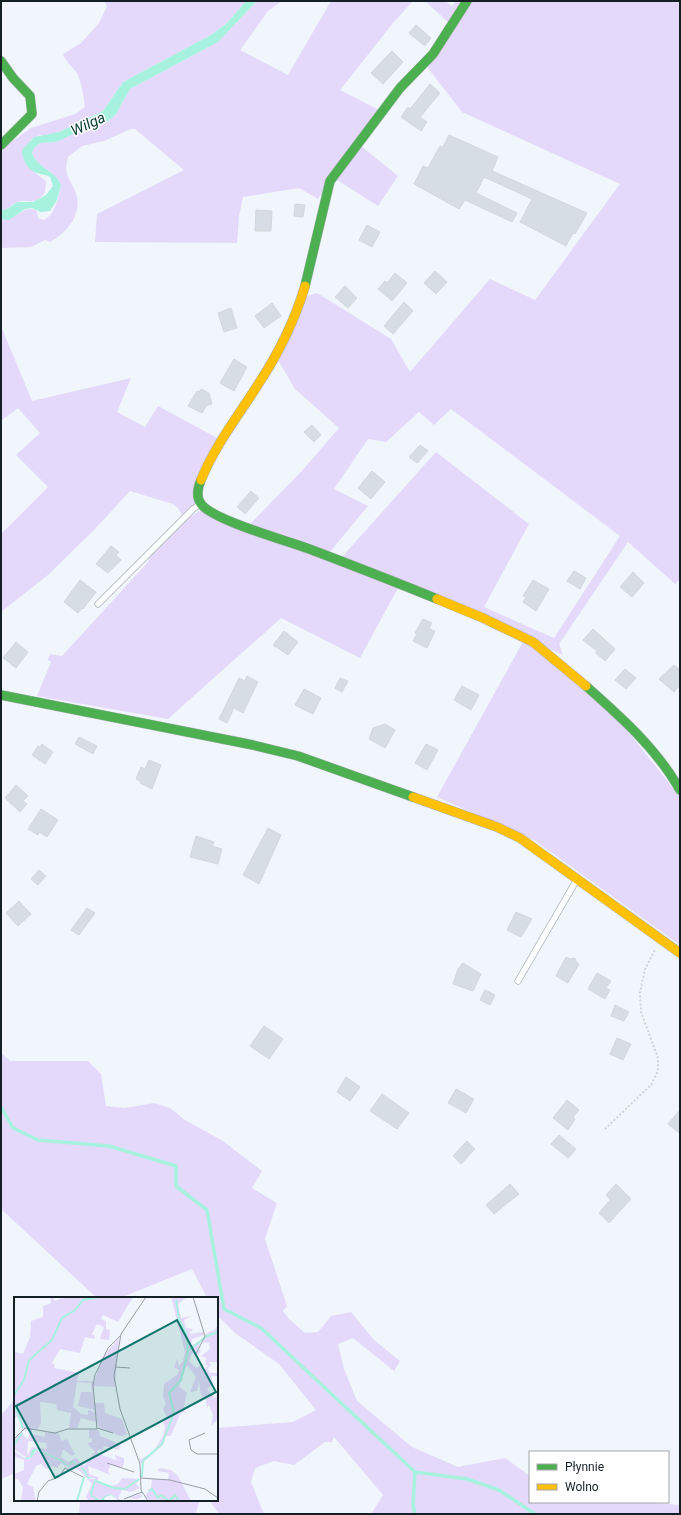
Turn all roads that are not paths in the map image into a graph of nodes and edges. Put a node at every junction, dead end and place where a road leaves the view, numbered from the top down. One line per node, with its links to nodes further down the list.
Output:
1 (467, 1): 4 (street)
2 (1, 61): 3 (street)
3 (1, 145)
4 (201, 504): 5 (lane); 7 (street)
5 (98, 604)
6 (1, 695): 8 (street)
7 (680, 790)
8 (577, 878): 9 (street); 10 (lane)
9 (680, 954)
10 (518, 981)

